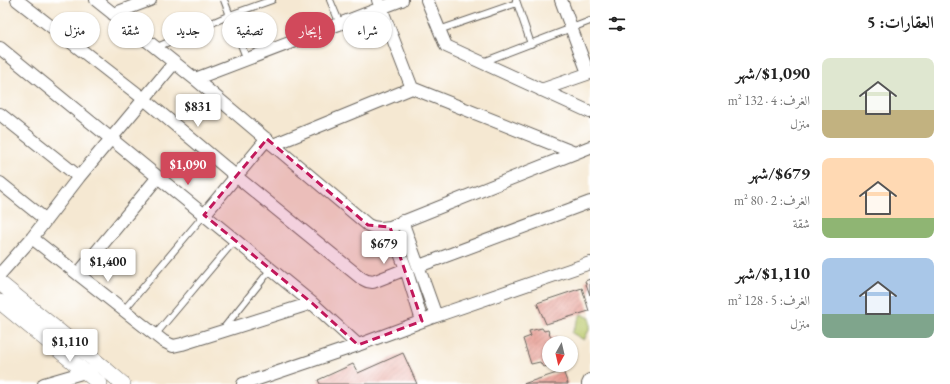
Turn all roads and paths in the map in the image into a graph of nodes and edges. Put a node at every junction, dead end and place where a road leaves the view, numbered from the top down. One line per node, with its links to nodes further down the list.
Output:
1 (18, 0): 32 (street)
2 (96, 0): 12 (street)
3 (150, 0): 13 (street)
4 (224, 0): 14 (lane)
5 (272, 0): 15 (lane)
6 (330, 0): 18 (lane)
7 (402, 0): 11 (street)
8 (427, 0): 20 (street)
9 (561, 0): 19 (street)
10 (517, 1): 20 (lane); 21 (lane)
11 (380, 4): 18 (street); 30 (street)
12 (111, 12)
13 (118, 12)
14 (229, 12)
15 (238, 12)
16 (222, 19): 23 (lane)
17 (590, 21): 19 (lane)
18 (340, 24): 25 (street)
19 (571, 28): 21 (lane); 28 (street)
20 (439, 30): 27 (street)
21 (531, 44): 27 (lane)
22 (0, 48): 35 (street)
23 (155, 48): 26 (street)
24 (243, 48): 25 (lane)
25 (248, 60): 29 (street)
26 (174, 63): 29 (street); 32 (street)
27 (482, 63): 31 (street)
28 (589, 73): 31 (street)
29 (195, 80): 36 (street)
30 (412, 88): 36 (street); 38 (street)
31 (541, 90): 33 (street)
32 (144, 99): 35 (street); 41 (street)
33 (590, 112)
34 (0, 114): 39 (street)
35 (111, 138): 39 (street); 40 (street)
36 (270, 142): 41 (street); 47 (street)
37 (590, 147): 38 (street)
38 (575, 153): 46 (street)
39 (79, 177): 45 (street)
40 (158, 177): 44 (street); 55 (street)
41 (237, 177): 44 (street); 53 (street)
42 (0, 183): 45 (street)
43 (590, 202): 51 (street)
44 (204, 215): 49 (street); 59 (lane)
45 (46, 220): 48 (street)
46 (402, 222): 47 (street); 51 (street)
47 (390, 227): 53 (street)
48 (32, 238): 54 (street); 55 (street)
49 (235, 240): 52 (street); 63 (lane)
50 (590, 263): 60 (street)
51 (419, 266): 60 (street)
52 (271, 269): 58 (street); 62 (lane)
53 (406, 269): 61 (street)
54 (0, 274)
55 (78, 274): 59 (street)
56 (0, 284): 65 (street)
57 (0, 302): 66 (street)
58 (312, 303): 62 (street); 64 (street)
59 (124, 310): 63 (street)
60 (436, 316): 61 (street)
61 (422, 321): 64 (street)
62 (220, 332): 63 (street)
63 (155, 335)
64 (358, 345): 71 (street)
65 (103, 367): 66 (street); 70 (street)
66 (85, 371): 68 (street); 69 (street)
67 (590, 380): 72 (street)
68 (44, 384)
69 (100, 384)
70 (122, 384)
71 (243, 384)
72 (588, 384)

